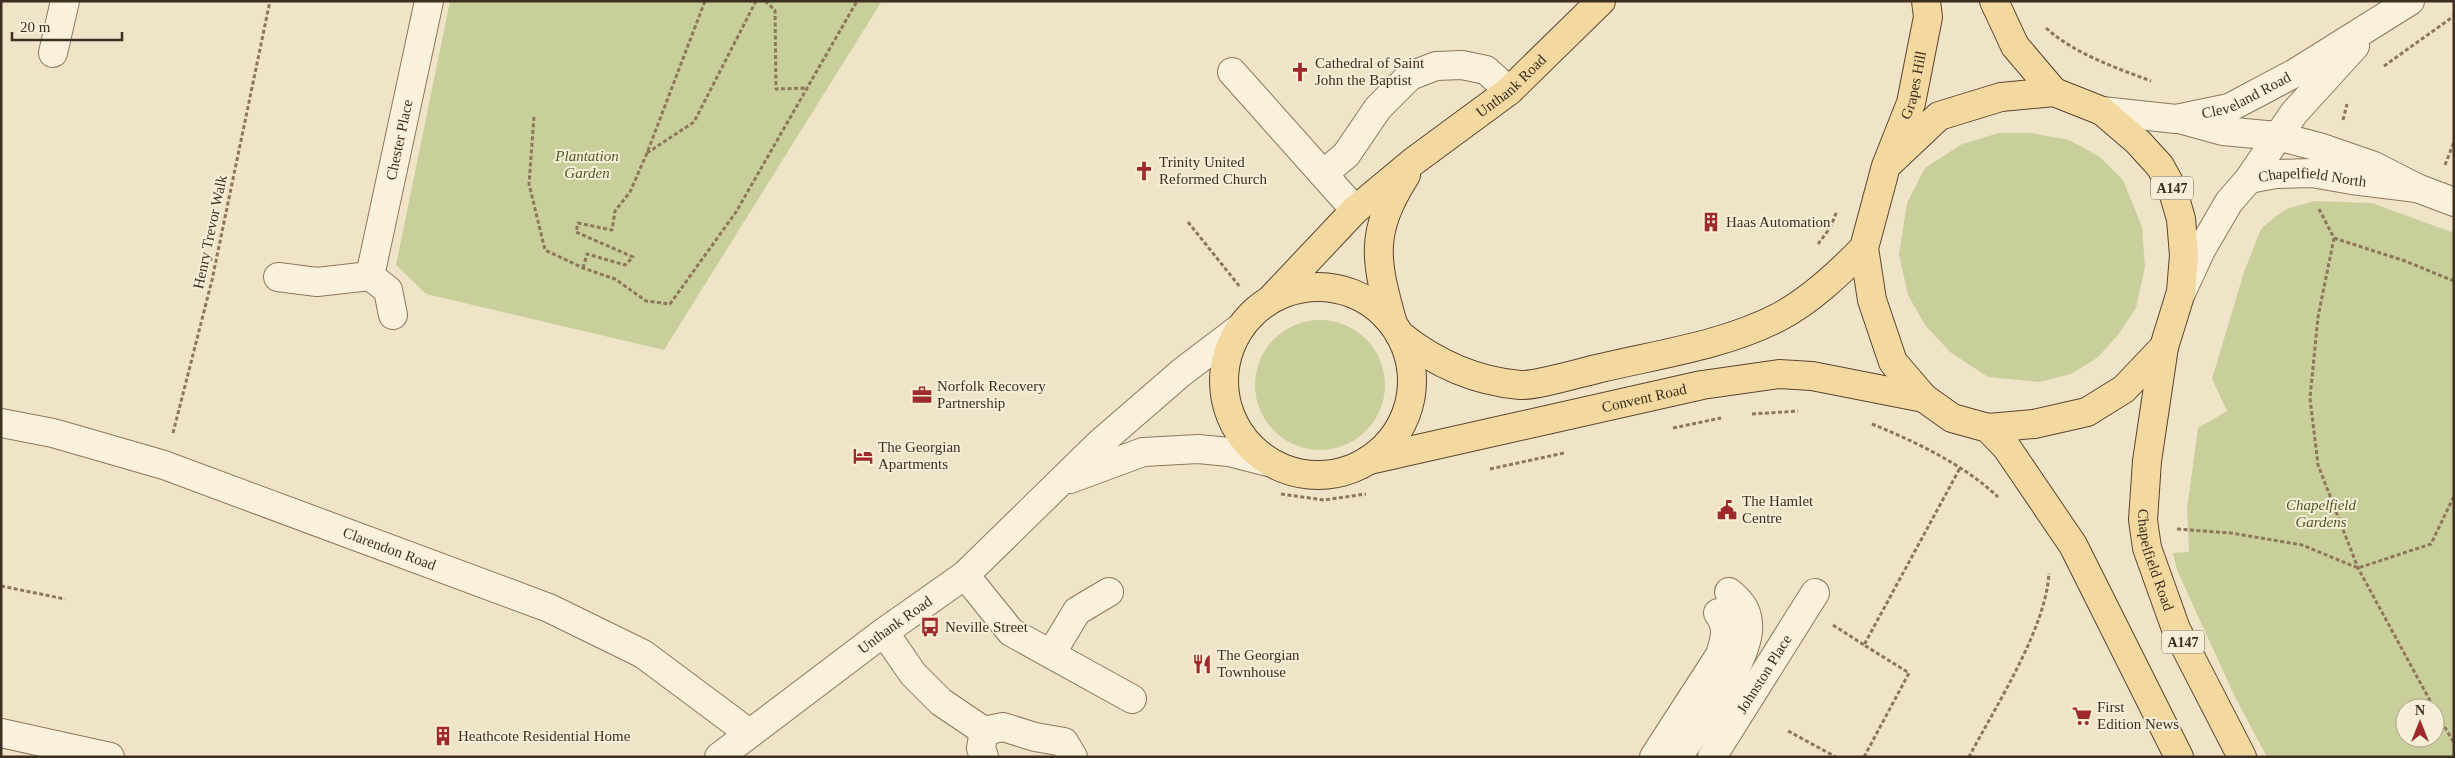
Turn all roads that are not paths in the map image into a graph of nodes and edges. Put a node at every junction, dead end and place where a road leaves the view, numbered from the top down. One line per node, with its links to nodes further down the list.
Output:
1 (65, 1): 8 (street)
2 (429, 1): 23 (street, Chester Place)
3 (1601, 1): 10 (main road, Unthank Road)
4 (1926, 1): 16 (main road, Grapes Hill / A147)
5 (1994, 1): 11 (main road, A147)
6 (2410, 1): 7 (street, Cleveland Road)
7 (2376, 23): 13 (street, Cleveland Road); 14 (street, Cleveland Road)
8 (53, 53)
9 (1232, 72): 17 (street)
10 (1508, 91): 15 (main road, Unthank Road); 17 (street)
11 (2054, 92): 12 (main road, A147); 16 (main road, A147)
12 (2102, 111): 13 (street, Cleveland Road); 25 (main road, A147)
13 (2176, 119): 14 (street, Chapelfield North)
14 (2277, 136): 18 (street, Cleveland Road); 19 (street, Chapelfield North)
15 (1414, 161): 21 (main road, Unthank Road); 28 (main road, Unthank Road)
16 (1886, 166): 22 (main road, A147)
17 (1322, 174): 21 (street)
18 (2250, 179): 19 (street, Chapelfield North); 25 (street, Chapelfield North)
19 (2417, 188): 20 (street, Chapelfield North)
20 (2454, 202)
21 (1355, 210): 26 (main road, Unthank Road)
22 (1864, 248): 28 (main road); 30 (main road, A147)
23 (370, 276): 24 (street); 27 (street)
24 (278, 277)
25 (2181, 292): 29 (main road, A147)
26 (1255, 313): 28 (main road); 34 (main road); 35 (street, Unthank Road)
27 (393, 315)
28 (1396, 330): 33 (main road, Unthank Road)
29 (2164, 347): 32 (main road, A147); 52 (main road, Chapelfield Road / A147)
30 (1924, 398): 32 (main road, A147); 33 (main road, Convent Road)
31 (1, 423): 43 (street, Clarendon Road)
32 (1988, 428): 45 (main road)
33 (1369, 460): 34 (main road)
34 (1268, 462): 35 (street, Unthank Road)
35 (1061, 482): 36 (street, Unthank Road)
36 (965, 575): 39 (street, Unthank Road); 40 (street)
37 (1109, 592): 40 (street)
38 (1815, 593): 51 (street, Johnston Place)
39 (884, 632): 43 (street, Unthank Road); 44 (street)
40 (1051, 654): 41 (street)
41 (1132, 700)
42 (1, 733): 46 (street)
43 (749, 733): 47 (street, Unthank Road)
44 (984, 744): 48 (street)
45 (2174, 755)
46 (110, 757)
47 (719, 757)
48 (1073, 757)
49 (1654, 757): 50 (street)
50 (1678, 757)
51 (1712, 757)
52 (2242, 757)

